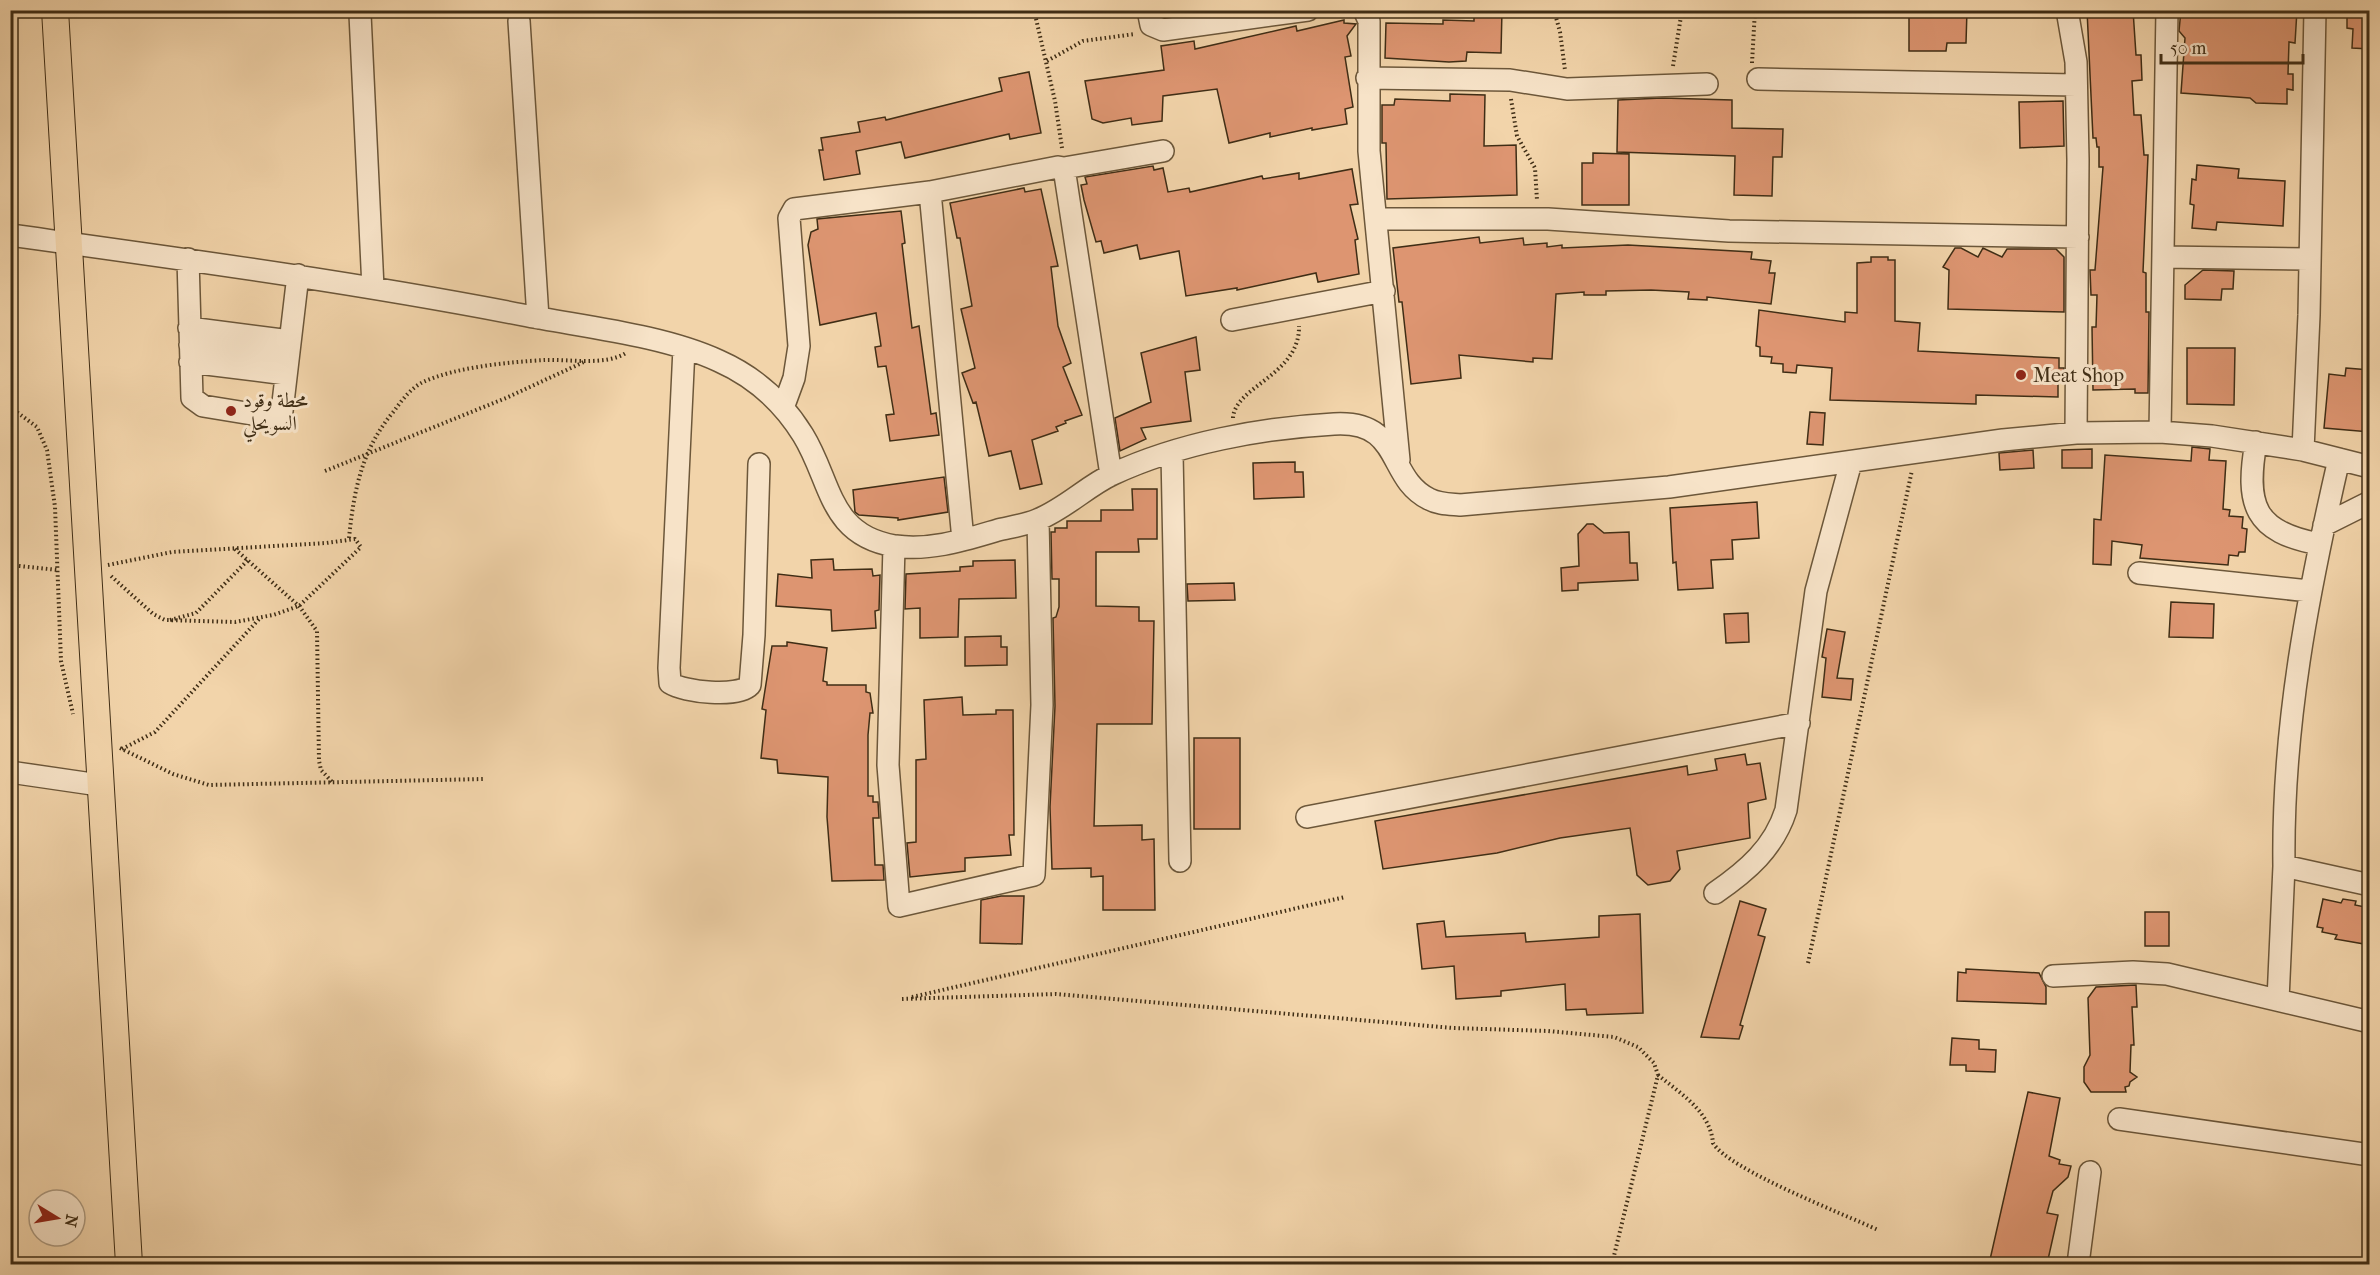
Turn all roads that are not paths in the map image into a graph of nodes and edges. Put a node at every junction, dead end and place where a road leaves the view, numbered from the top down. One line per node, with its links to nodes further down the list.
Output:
1 (55, 10): 20 (main road)
2 (1148, 10): 3 (street)
3 (1308, 10)
4 (1364, 10): 10 (street)
5 (2067, 10): 13 (street)
6 (2167, 10): 21 (street)
7 (2315, 10): 23 (street)
8 (360, 14): 25 (street)
9 (519, 21): 27 (street)
10 (1367, 78): 12 (street); 17 (street)
11 (1762, 79): 13 (street)
12 (1707, 84)
13 (2076, 85): 19 (street)
14 (1163, 152): 15 (street)
15 (1065, 168): 16 (street); 43 (street)
16 (930, 192): 32 (street); 47 (street)
17 (1376, 219): 19 (street); 26 (street)
18 (10, 235): 20 (street)
19 (2078, 237): 34 (street)
20 (68, 243): 22 (street); 53 (main road)
21 (2163, 257): 23 (street); 33 (street)
22 (188, 259): 24 (street); 29 (street)
23 (2309, 259): 36 (street)
24 (298, 275): 25 (street); 31 (street)
25 (373, 288): 27 (street)
26 (1384, 291): 28 (street); 41 (street)
27 (538, 318): 30 (street)
28 (1232, 320)
29 (190, 345): 31 (street); 31 (street); 31 (street)
30 (684, 348): 32 (street); 40 (street)
31 (288, 358)
32 (783, 408): 48 (street)
33 (2160, 432): 34 (street); 35 (street)
34 (2076, 433): 39 (street)
35 (2256, 442): 36 (street); 46 (street)
36 (2303, 450): 38 (street)
37 (1172, 453): 41 (street); 43 (street); 55 (street)
38 (2339, 459): 42 (street); 46 (street)
39 (1851, 462): 41 (street); 51 (street)
40 (759, 464)
41 (1399, 464)
42 (2370, 467)
43 (1111, 475): 45 (street)
44 (2370, 502): 46 (street)
45 (1038, 520): 47 (street); 48 (street)
46 (2322, 534): 50 (street)
47 (963, 540): 48 (street)
48 (894, 546)
49 (2139, 573): 50 (street)
50 (2310, 591): 56 (street)
51 (1799, 723): 54 (street); 58 (street)
52 (10, 772): 53 (street)
53 (99, 784): 65 (main road)
54 (1307, 817)
55 (1180, 861)
56 (2284, 866): 57 (street); 60 (street)
57 (2370, 885)
58 (1715, 893)
59 (2053, 976): 60 (street)
60 (2278, 1000): 61 (street)
61 (2370, 1022)
62 (2120, 1119): 63 (street)
63 (2370, 1155)
64 (2090, 1172): 66 (street)
65 (129, 1264)
66 (2078, 1264)

